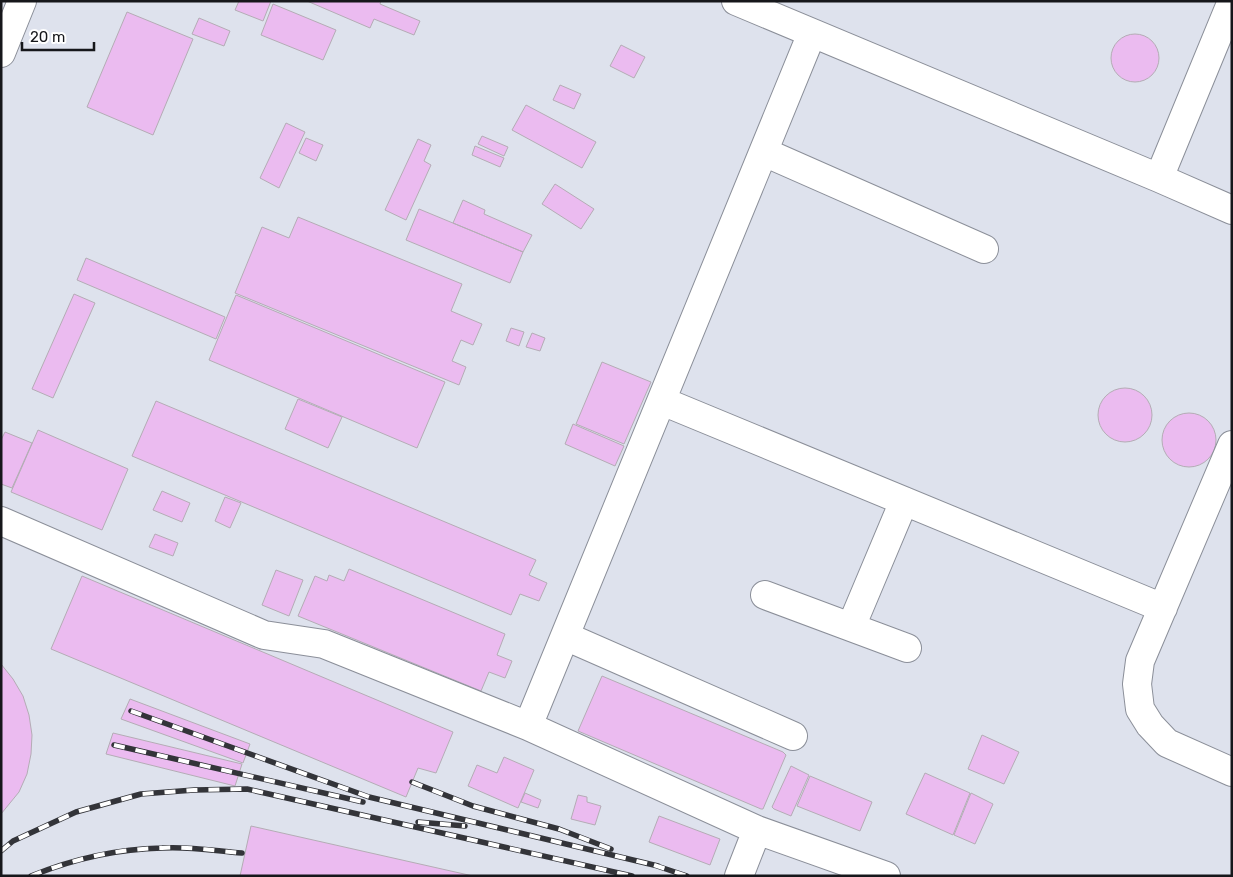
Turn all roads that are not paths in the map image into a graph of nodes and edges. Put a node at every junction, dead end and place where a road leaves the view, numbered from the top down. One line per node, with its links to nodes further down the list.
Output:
1 (22, 1): 5 (lane)
2 (736, 1): 4 (lane)
3 (1232, 1): 7 (lane)
4 (812, 33): 6 (lane); 7 (lane)
5 (1, 53)
6 (764, 152): 9 (lane); 10 (lane)
7 (1159, 178): 8 (lane)
8 (1232, 210)
9 (984, 249)
10 (662, 400): 12 (lane); 17 (lane)
11 (1232, 445): 15 (lane)
12 (904, 501): 15 (lane); 16 (lane)
13 (1, 521): 19 (lane)
14 (765, 595): 16 (lane)
15 (1163, 608): 21 (lane)
16 (852, 627): 18 (lane)
17 (565, 636): 19 (lane); 20 (lane)
18 (907, 648)
19 (528, 726): 22 (lane)
20 (793, 736)
21 (1232, 772)
22 (757, 830): 23 (lane); 24 (lane)
23 (739, 876)
24 (886, 876)

